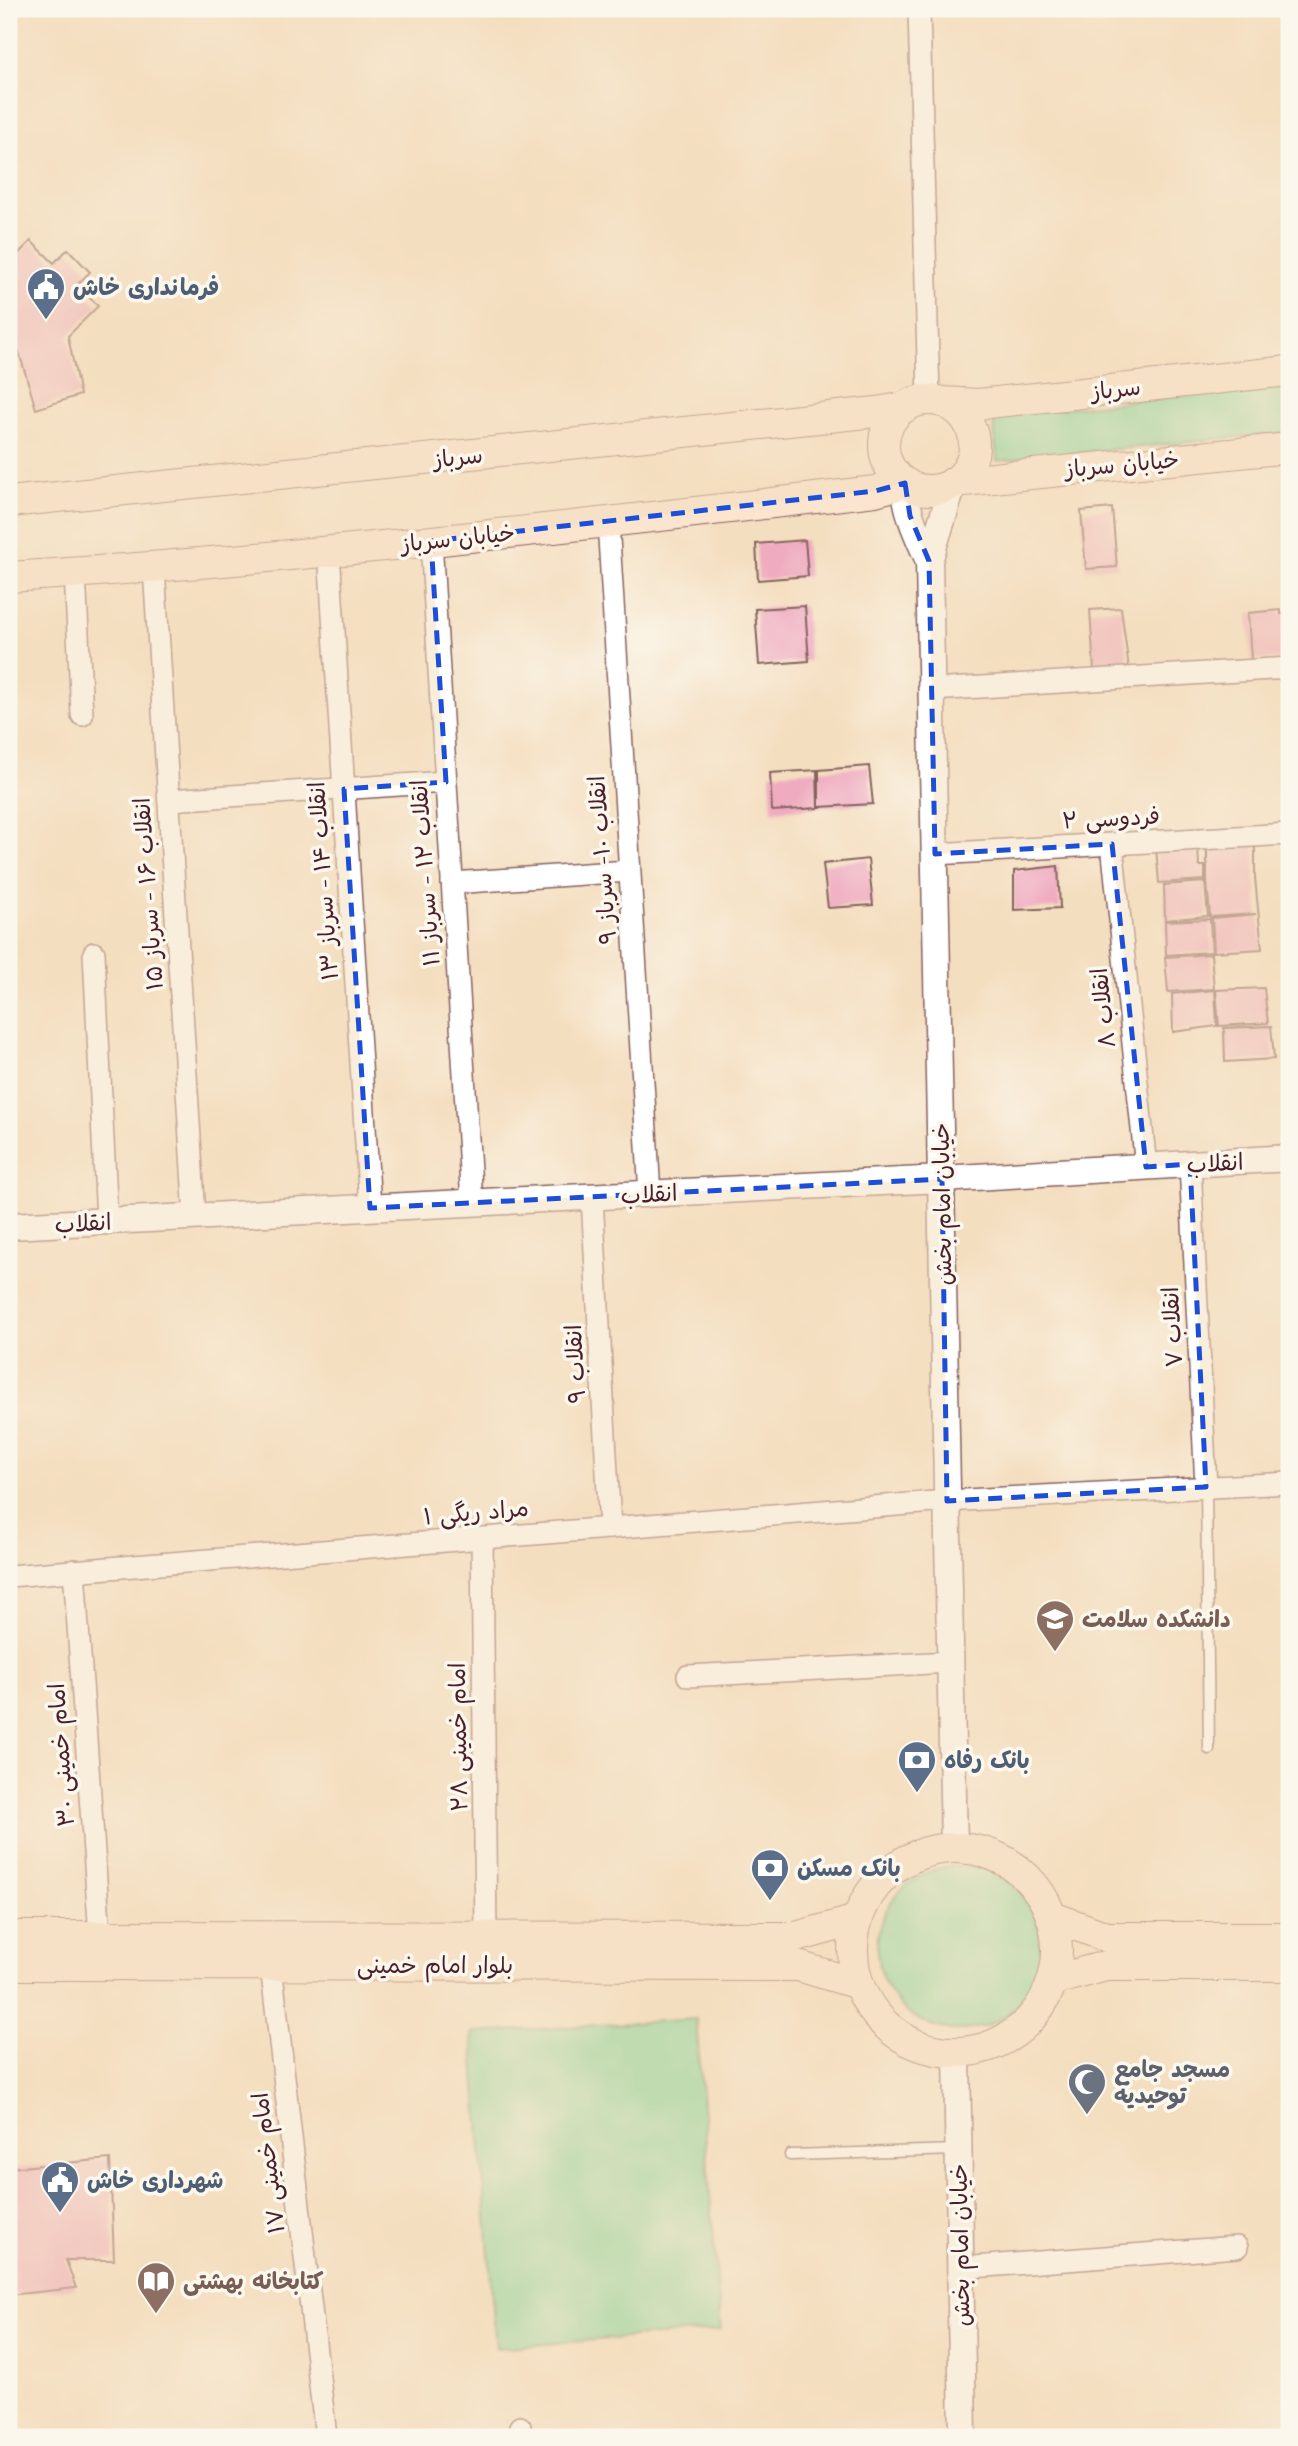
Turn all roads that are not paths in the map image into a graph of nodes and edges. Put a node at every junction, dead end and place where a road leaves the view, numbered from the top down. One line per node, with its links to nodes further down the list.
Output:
1 (919, 9): 3 (street)
2 (1289, 371): 3 (main road, سرباز)
3 (926, 403): 5 (main road); 6 (main road); 7 (main road, سرباز)
4 (1289, 449): 5 (main road, خیابان سرباز)
5 (954, 482): 6 (main road); 11 (street)
6 (905, 483): 8 (main road, خیابان سرباز); 11 (street)
7 (9, 502)
8 (608, 523): 9 (main road, خیابان سرباز); 24 (street, انقلاب ۱۰- سرباز ۹)
9 (431, 541): 10 (main road, خیابان سرباز); 18 (street, انقلاب ۱۲ - سرباز ۱۱)
10 (329, 551): 12 (main road, خیابان سرباز); 19 (street, انقلاب ۱۴ - سرباز ۱۳)
11 (929, 561): 16 (street, خیابان امام بخش)
12 (154, 568): 13 (main road, خیابان سرباز); 20 (street, انقلاب ۱۶ - سرباز ۱۵)
13 (75, 573): 14 (main road, خیابان سرباز); 17 (street)
14 (9, 577)
15 (1289, 668): 16 (street)
16 (932, 690): 23 (street, خیابان امام بخش)
17 (82, 715)
18 (446, 782): 19 (street); 25 (street, انقلاب ۱۲ - سرباز ۱۱)
19 (344, 789): 20 (street); 34 (street, انقلاب ۱۴ - سرباز ۱۳)
20 (169, 800): 35 (street, انقلاب ۱۶ - سرباز ۱۵)
21 (1289, 834): 22 (street, فردوسی ۲)
22 (1112, 844): 23 (street, فردوسی ۲); 29 (street, انقلاب ۸)
23 (935, 854): 30 (street, خیابان امام بخش)
24 (629, 871): 25 (street); 31 (street, انقلاب ۱۰- سرباز ۹)
25 (452, 883): 33 (street, انقلاب ۱۲ - سرباز ۱۱)
26 (94, 953): 36 (street)
27 (1289, 1158): 28 (street, انقلاب)
28 (1190, 1164): 29 (street, انقلاب); 39 (street, انقلاب ۷)
29 (1146, 1167): 30 (street, انقلاب)
30 (942, 1179): 31 (street, انقلاب); 40 (street, خیابان امام بخش)
31 (650, 1194): 32 (street, انقلاب)
32 (592, 1197): 33 (street, انقلاب); 41 (street, انقلاب ۹)
33 (472, 1203): 34 (street, انقلاب)
34 (370, 1208): 35 (street, انقلاب)
35 (195, 1217): 36 (street, انقلاب)
36 (107, 1221): 37 (street, انقلاب)
37 (9, 1226)
38 (1289, 1483): 39 (street, مراد ریگی ۱)
39 (1206, 1487): 40 (street, مراد ریگی ۱); 47 (lane)
40 (947, 1501): 41 (street, مراد ریگی ۱); 45 (street, خیابان امام بخش)
41 (610, 1528): 42 (street, مراد ریگی ۱)
42 (482, 1538): 43 (street, مراد ریگی ۱); 53 (street, امام خمینی ۲۸)
43 (74, 1570): 44 (street, مراد ریگی ۱); 52 (street, امام خمینی ۳۰)
44 (9, 1576)
45 (950, 1662): 46 (street); 48 (street, خیابان امام بخش)
46 (688, 1676)
47 (1209, 1749)
48 (954, 1847): 49 (main road); 50 (main road)
49 (1053, 1917): 54 (main road); 58 (main road)
50 (857, 1920): 53 (main road, بلوار امام خمینی); 59 (main road)
51 (9, 1936): 52 (main road, بلوار امام خمینی)
52 (100, 1936): 53 (main road, بلوار امام خمینی)
53 (486, 1937)
54 (1289, 1937)
55 (9, 1965): 56 (main road, بلوار امام خمینی)
56 (271, 1965): 59 (main road, بلوار امام خمینی); 65 (street, امام خمینی ۱۷)
57 (1289, 1966): 58 (main road)
58 (1054, 1980): 60 (main road)
59 (858, 1984): 60 (main road)
60 (957, 2053): 61 (street, خیابان امام بخش)
61 (958, 2150): 62 (lane); 64 (street, خیابان امام بخش)
62 (790, 2155)
63 (1237, 2247): 64 (street)
64 (960, 2268): 66 (street, خیابان امام بخش)
65 (326, 2437)
66 (963, 2437)

